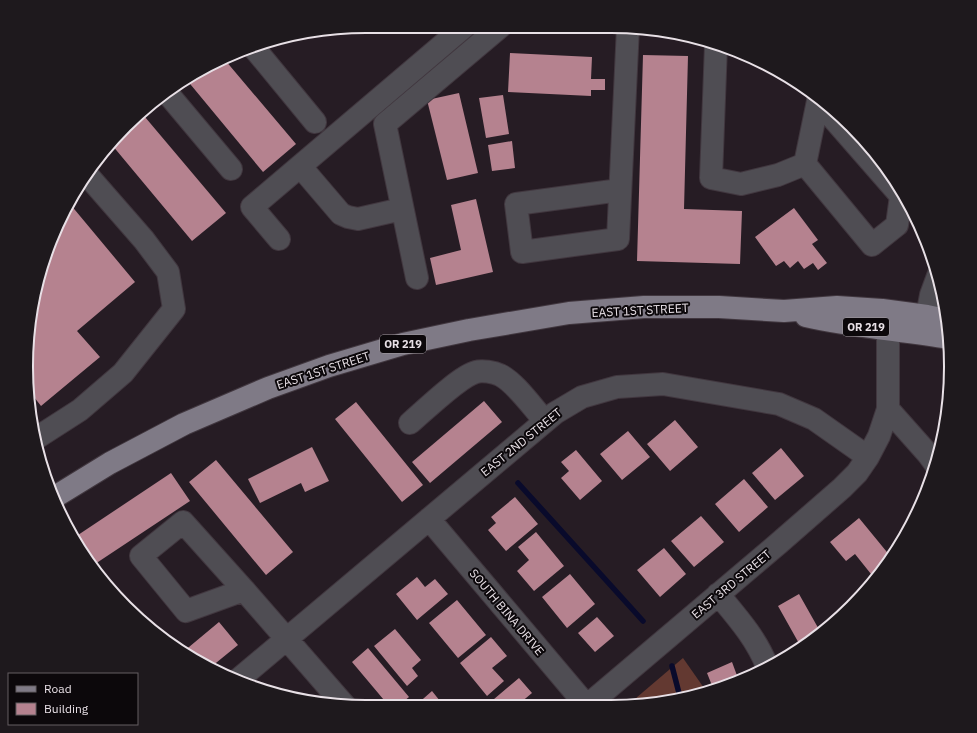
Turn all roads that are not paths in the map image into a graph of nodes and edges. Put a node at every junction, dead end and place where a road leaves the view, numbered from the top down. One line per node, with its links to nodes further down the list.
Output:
1 (457, 33): 11 (street)
2 (493, 33): 17 (street)
3 (628, 34): 15 (street)
4 (716, 50): 10 (street)
5 (257, 52): 8 (street)
6 (170, 97): 12 (street)
7 (817, 105): 10 (street)
8 (315, 122)
9 (836, 122): 14 (street)
10 (805, 164): 16 (street)
11 (300, 166): 17 (street); 18 (street)
12 (231, 169)
13 (91, 178): 28 (street)
14 (888, 181)
15 (620, 190): 15 (street)
16 (900, 202)
17 (402, 209): 19 (street)
18 (279, 239)
19 (417, 278)
20 (934, 286): 22 (street)
21 (784, 311): 22 (main road, EAST 1ST STREET / OR 219); 23 (main road, EAST 1ST STREET / OR 219); 31 (main road, EAST 1ST STREET / OR 219)
22 (937, 318)
23 (888, 329): 24 (main road, EAST 1ST STREET / OR 219); 25 (street)
24 (942, 337)
25 (888, 409): 29 (street); 30 (street)
26 (545, 421): 27 (street); 29 (street, EAST 2ND STREET); 32 (street, EAST 2ND STREET)
27 (410, 423)
28 (40, 435)
29 (868, 457): 34 (street, EAST 3RD STREET)
30 (931, 458)
31 (58, 495)
32 (429, 519): 35 (street, EAST 2ND STREET); 39 (street, SOUTH BINA DRIVE)
33 (244, 590): 33 (street); 35 (street)
34 (718, 594): 36 (street); 40 (street, EAST 3RD STREET)
35 (287, 638): 37 (street, EAST 2ND STREET); 38 (street)
36 (765, 662)
37 (242, 676)
38 (339, 698)
39 (584, 700)
40 (592, 700)

